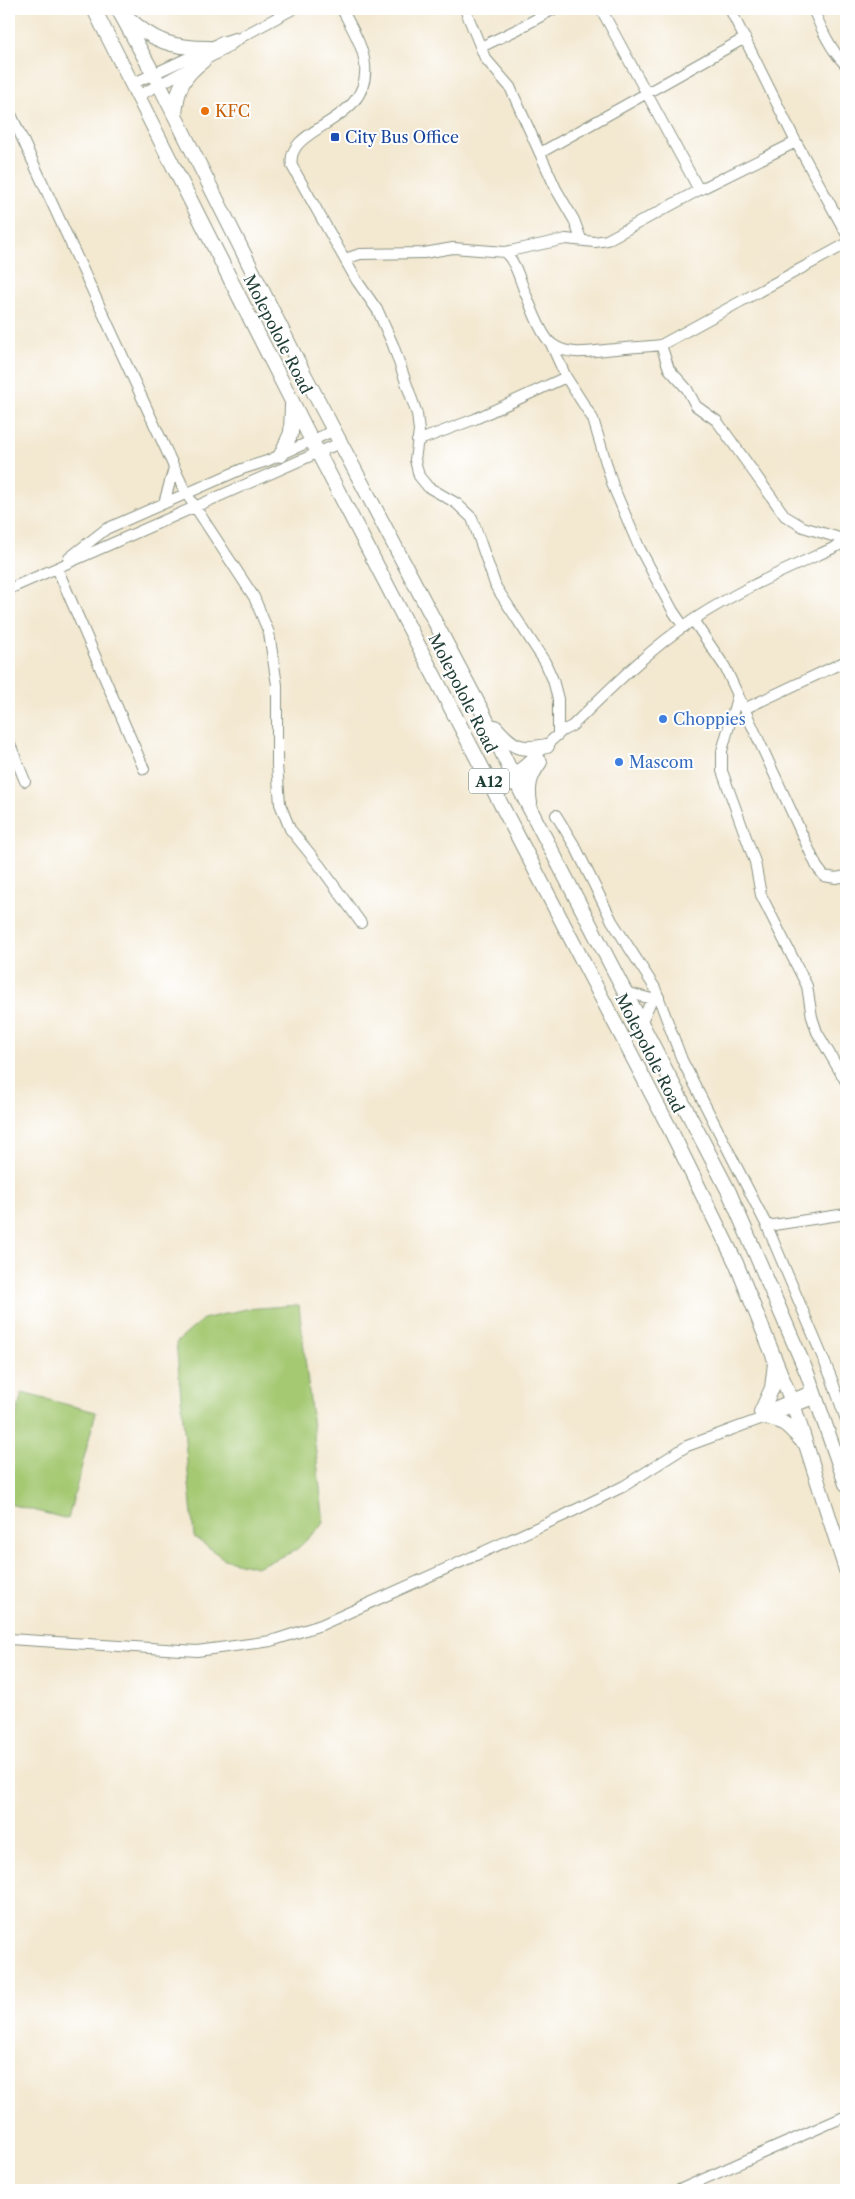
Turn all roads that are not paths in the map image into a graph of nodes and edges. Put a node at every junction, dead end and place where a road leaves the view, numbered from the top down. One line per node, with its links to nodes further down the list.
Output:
1 (94, 9): 15 (main road, Molepolole Road / A12)
2 (118, 9): 12 (main road); 14 (main road, Molepolole Road / A12)
3 (293, 9): 12 (street)
4 (342, 9): 26 (street)
5 (465, 9): 11 (street)
6 (554, 9): 11 (street)
7 (601, 9): 16 (street)
8 (730, 9): 10 (street)
9 (813, 9): 13 (street)
10 (745, 38): 16 (street); 19 (street)
11 (481, 47): 20 (street)
12 (206, 54): 14 (street); 18 (main road)
13 (846, 65)
14 (156, 79): 15 (street); 18 (main road, Molepolole Road / A12)
15 (135, 90): 30 (main road, Molepolole Road / A12)
16 (646, 92): 20 (street); 21 (street)
17 (9, 110): 36 (street)
18 (174, 117): 31 (main road, Molepolole Road / A12)
19 (796, 142): 21 (street); 22 (street)
20 (540, 153): 23 (street)
21 (698, 190): 23 (street)
22 (846, 234)
23 (581, 239): 25 (street)
24 (846, 244): 28 (street)
25 (505, 252): 26 (street); 27 (street)
26 (345, 259): 32 (street)
27 (551, 344): 28 (street); 29 (street)
28 (662, 345): 41 (street)
29 (566, 377): 32 (street); 45 (street)
30 (291, 400): 33 (main road, Molepolole Road / A12); 34 (main road)
31 (338, 436): 33 (street); 49 (main road, Molepolole Road / A12)
32 (418, 441): 51 (street)
33 (315, 447): 34 (street); 37 (street); 58 (main road, Molepolole Road / A12)
34 (281, 455): 35 (street)
35 (267, 461): 37 (street); 38 (street)
36 (174, 468): 38 (street); 39 (street)
37 (273, 472): 40 (street)
38 (186, 493): 39 (street); 40 (street)
39 (164, 503): 42 (street)
40 (195, 506): 42 (street); 62 (street)
41 (846, 541): 44 (street)
42 (57, 568): 43 (street); 55 (street)
43 (9, 589)
44 (693, 620): 45 (street); 47 (street)
45 (684, 626): 50 (street)
46 (846, 661): 48 (street)
47 (738, 694): 48 (street); 66 (street)
48 (744, 709): 61 (street)
49 (483, 713): 53 (main road); 56 (main road, Molepolole Road / A12)
50 (572, 726): 51 (street); 54 (street)
51 (558, 735): 53 (street)
52 (9, 742): 57 (street)
53 (547, 746): 56 (street)
54 (540, 762): 56 (street); 59 (main road)
55 (144, 770)
56 (514, 778): 58 (street); 59 (main road, Molepolole Road / A12)
57 (25, 782)
58 (495, 791): 69 (main road, Molepolole Road / A12)
59 (530, 809): 63 (main road, Molepolole Road / A12)
60 (556, 816): 64 (street)
61 (846, 876)
62 (361, 923)
63 (625, 992): 64 (street); 65 (main road, Molepolole Road / A12)
64 (655, 998): 65 (street); 68 (street)
65 (641, 1023): 70 (main road, Molepolole Road / A12)
66 (846, 1082)
67 (846, 1214): 68 (street)
68 (767, 1226): 73 (street)
69 (775, 1360): 71 (main road, Molepolole Road / A12); 72 (main road)
70 (815, 1394): 71 (street); 75 (main road, Molepolole Road / A12)
71 (792, 1403): 72 (street); 74 (main road, Molepolole Road / A12)
72 (763, 1415): 74 (main road); 77 (street)
73 (846, 1420)
74 (808, 1448): 76 (main road, Molepolole Road / A12)
75 (846, 1484)
76 (846, 1570)
77 (9, 1639)
78 (846, 2116): 79 (street)
79 (680, 2190)

